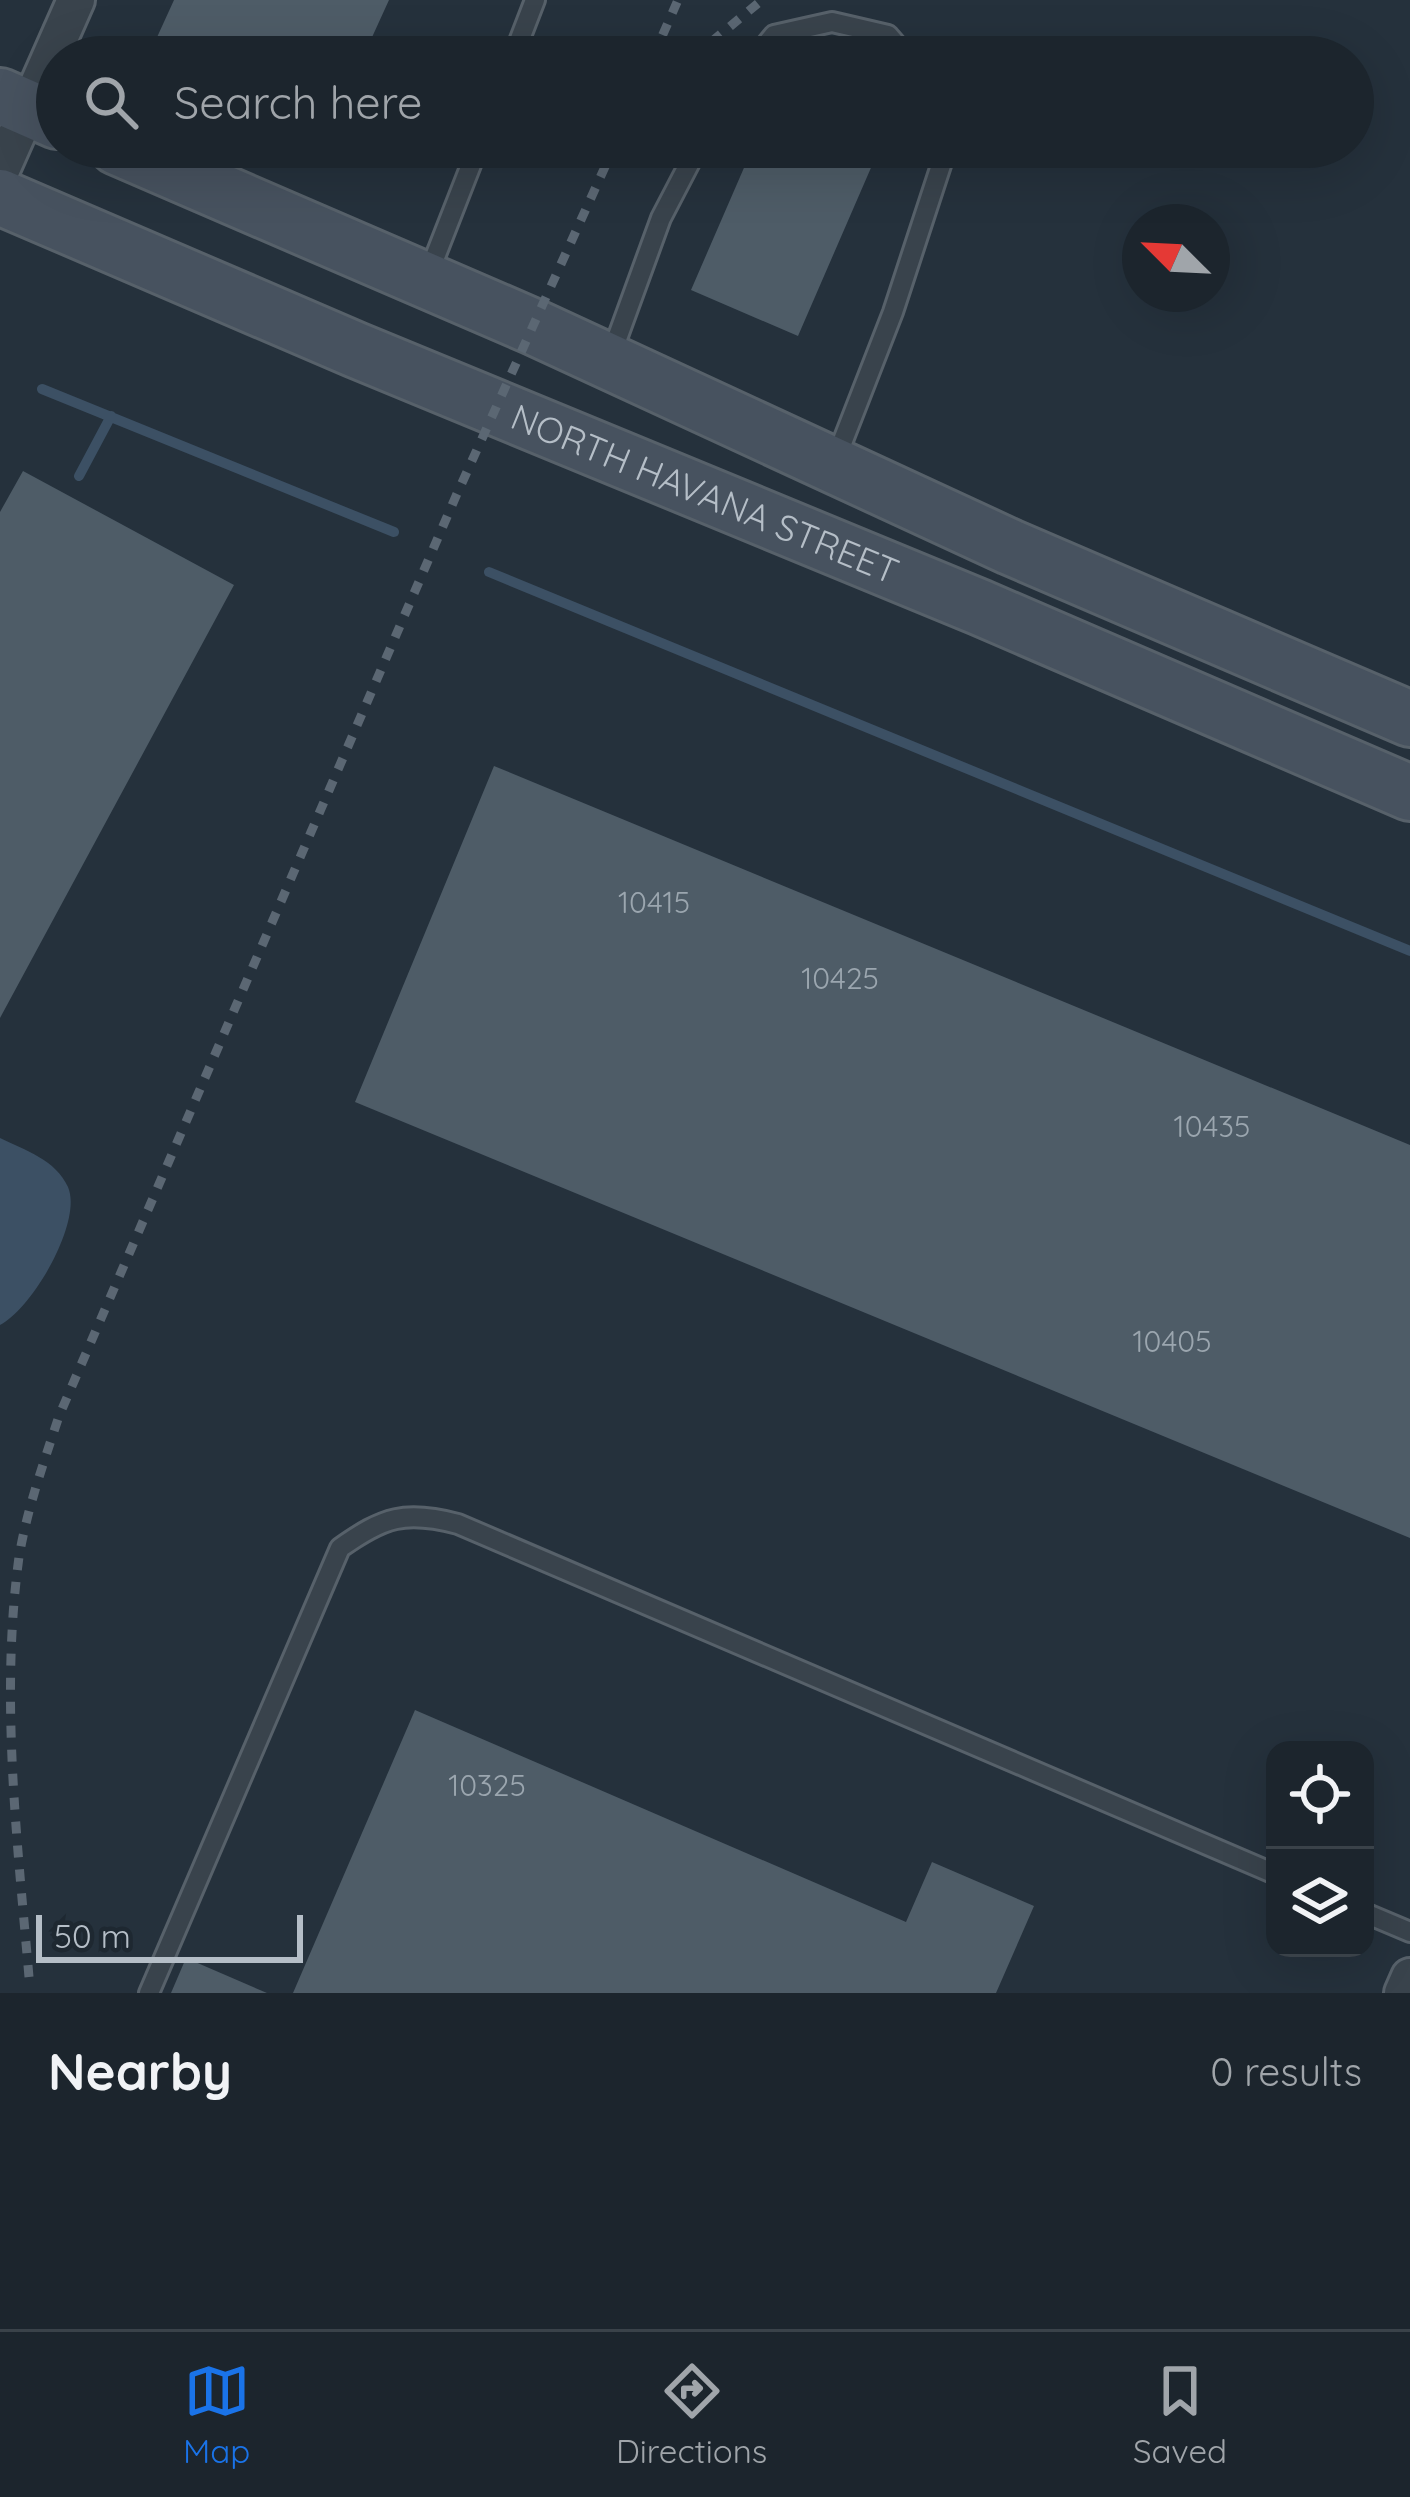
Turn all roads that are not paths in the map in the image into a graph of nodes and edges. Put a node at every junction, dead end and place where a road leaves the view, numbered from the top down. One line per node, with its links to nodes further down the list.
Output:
1 (76, 0): 3 (street)
2 (535, 0): 4 (lane)
3 (60, 36)
4 (521, 36)
5 (773, 36): 6 (lane)
6 (889, 36)
7 (28, 109): 12 (street)
8 (166, 168): 14 (main road, NORTH HAVANA STREET)
9 (470, 168): 14 (lane)
10 (687, 168): 15 (lane)
11 (940, 168): 16 (lane)
12 (0, 172)
13 (0, 197): 18 (main road, NORTH HAVANA STREET)
14 (427, 280): 15 (main road, NORTH HAVANA STREET)
15 (608, 361): 16 (main road, NORTH HAVANA STREET)
16 (833, 465): 17 (main road, NORTH HAVANA STREET)
17 (1410, 719)
18 (1410, 793)
19 (1266, 1870): 23 (lane)
20 (1374, 1916): 21 (lane)
21 (1410, 1932)
22 (1410, 1977): 24 (street)
23 (149, 1993)
24 (1403, 1993)

